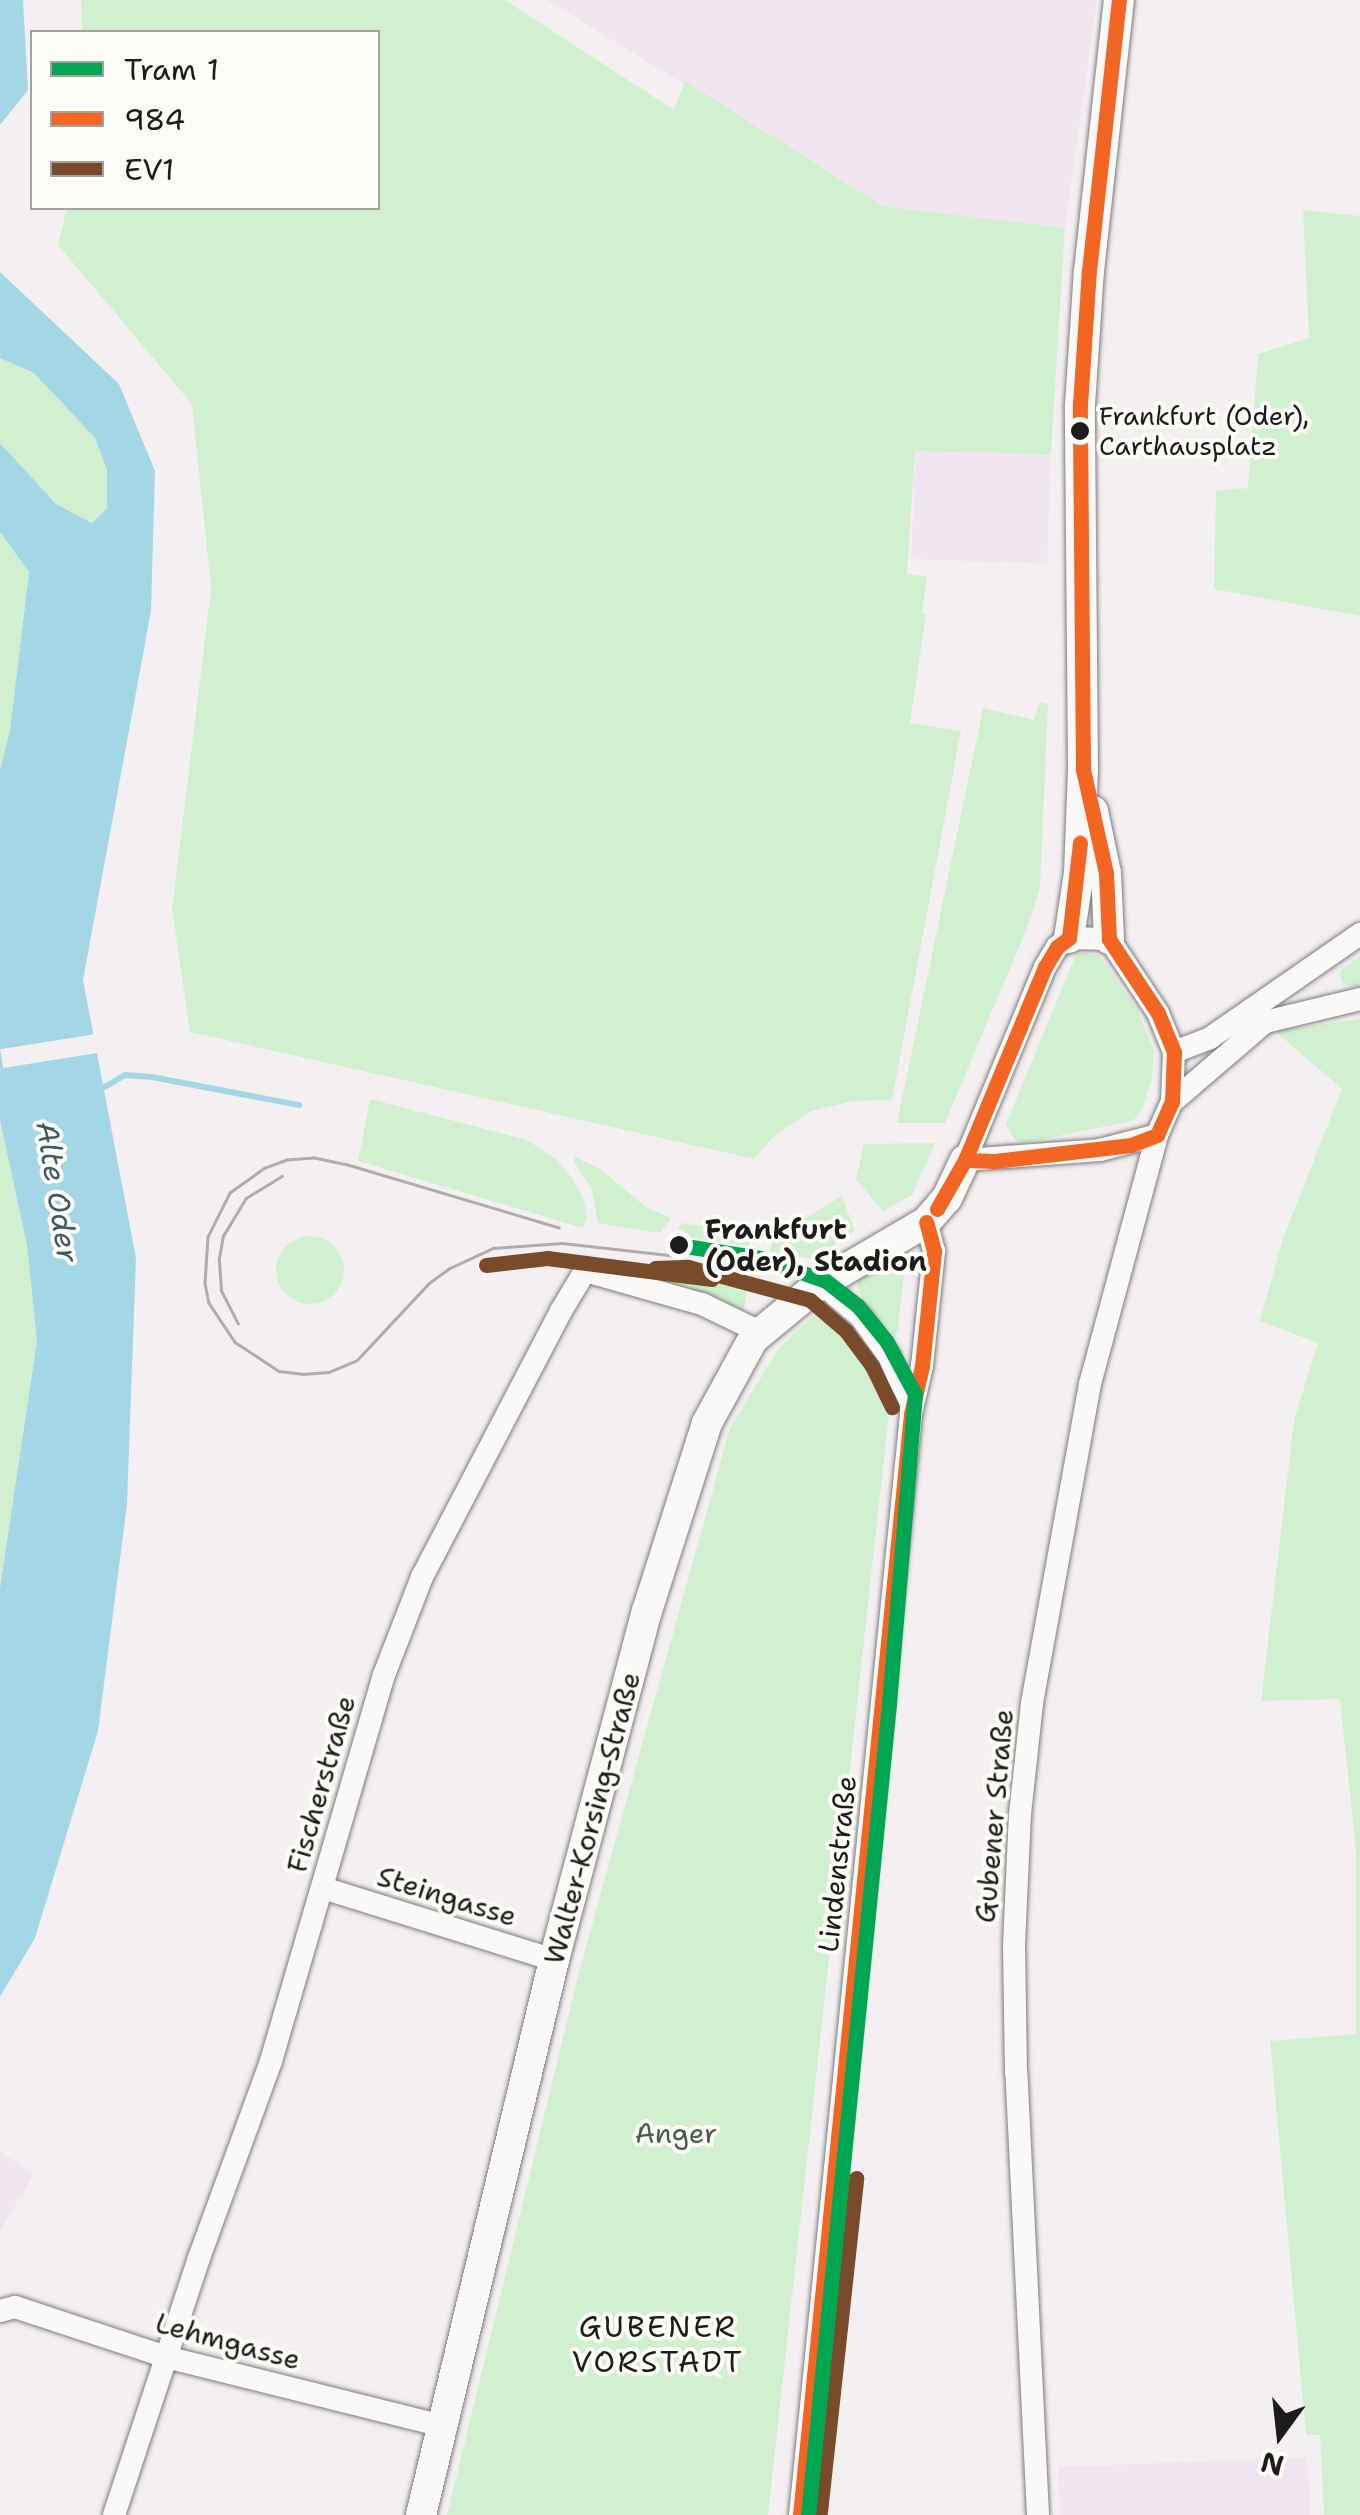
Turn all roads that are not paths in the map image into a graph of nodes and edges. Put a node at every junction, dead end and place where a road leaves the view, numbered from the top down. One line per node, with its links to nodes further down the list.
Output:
1 (1120, 0): 2 (street)
2 (1083, 769): 4 (street); 5 (street)
3 (1360, 934): 7 (street)
4 (1069, 938): 5 (street); 11 (street)
5 (1110, 939): 8 (street)
6 (1360, 998): 7 (street); 9 (street)
7 (1265, 1001): 8 (street)
8 (1174, 1052): 9 (street)
9 (1172, 1102): 10 (street, Gubener Straße)
10 (1157, 1135): 11 (street); 24 (street, Gubener Straße)
11 (966, 1160): 12 (street)
12 (926, 1222): 13 (street, Walter-Korsing-Straße); 15 (street, Lindenstraße)
13 (821, 1283): 14 (street, Walter-Korsing-Straße); 15 (street)
14 (760, 1332): 16 (street, Fischerstraße); 17 (street, Walter-Korsing-Straße)
15 (911, 1414): 23 (street, Lindenstraße)
16 (322, 1888): 17 (street, Steingasse); 19 (street, Fischerstraße)
17 (554, 1960): 20 (street, Walter-Korsing-Straße)
18 (0, 2310): 19 (street, Lehmgasse)
19 (166, 2357): 20 (street, Lehmgasse); 21 (street, Fischerstraße)
20 (443, 2426): 22 (street, Walter-Korsing-Straße)
21 (114, 2515)
22 (421, 2515)
23 (800, 2515)
24 (1038, 2515)

